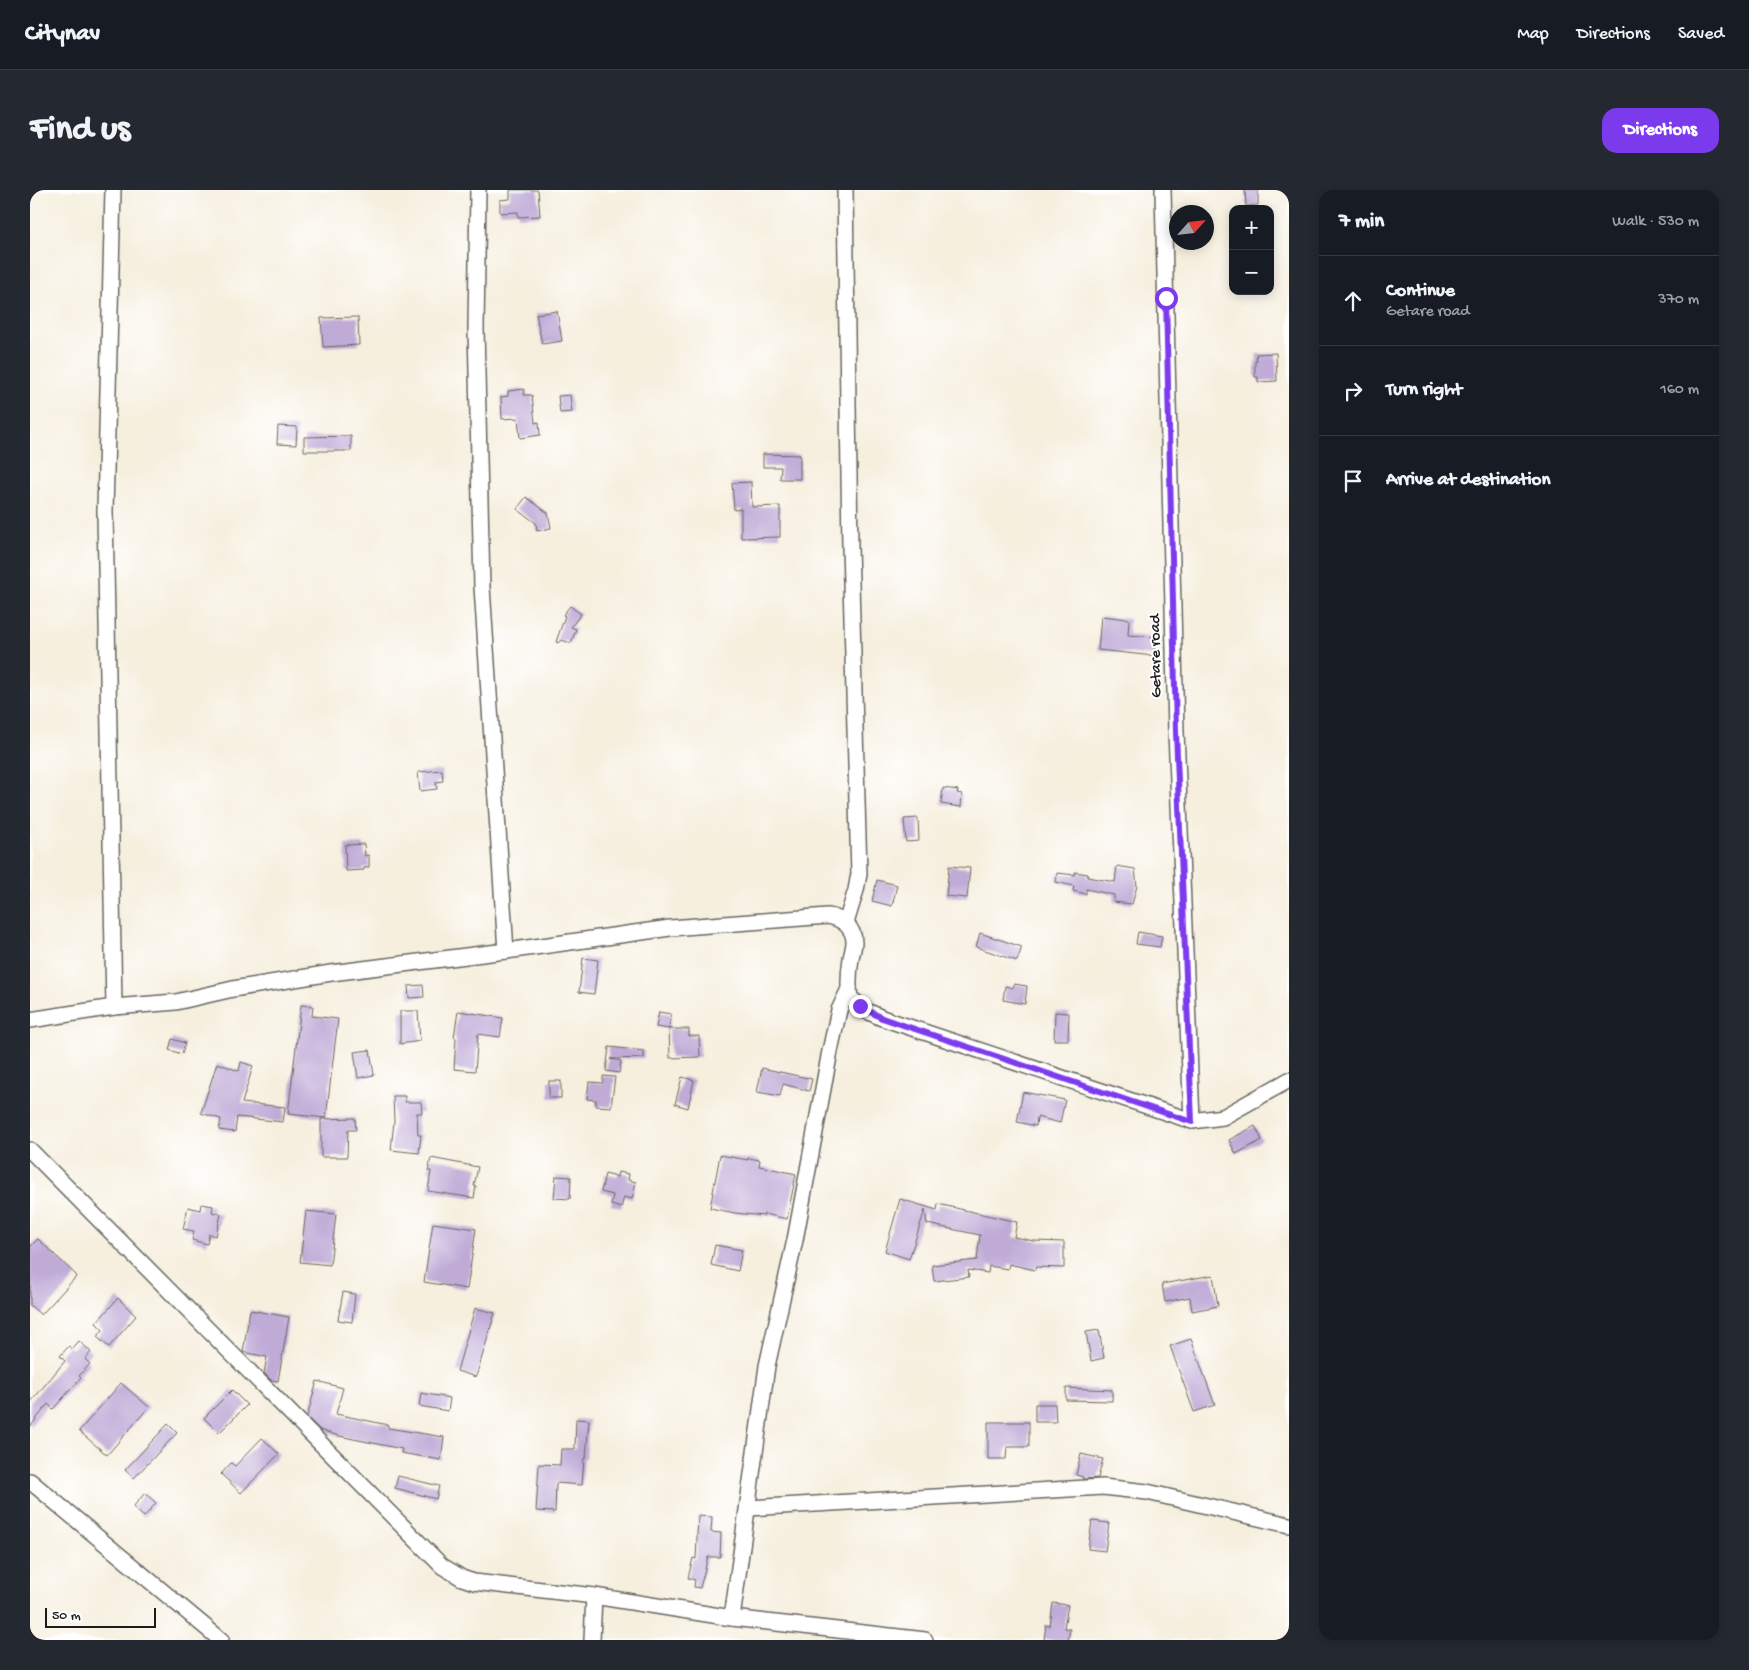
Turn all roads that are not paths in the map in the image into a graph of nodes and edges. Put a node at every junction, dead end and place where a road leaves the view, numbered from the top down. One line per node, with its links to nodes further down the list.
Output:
1 (113, 190): 8 (street)
2 (478, 190): 6 (street)
3 (845, 190): 5 (street)
4 (1163, 190): 11 (street, Getare road)
5 (846, 924): 6 (street); 7 (street)
6 (506, 951): 8 (street)
7 (849, 989): 11 (street); 14 (street)
8 (114, 1007): 9 (street)
9 (30, 1020)
10 (1289, 1080): 11 (street)
11 (1192, 1122)
12 (30, 1150): 16 (street)
13 (30, 1481): 18 (street)
14 (748, 1508): 15 (street); 17 (street)
15 (1289, 1525)
16 (594, 1596): 17 (street); 19 (street)
17 (732, 1618): 20 (street)
18 (221, 1640)
19 (592, 1640)
20 (925, 1640)

